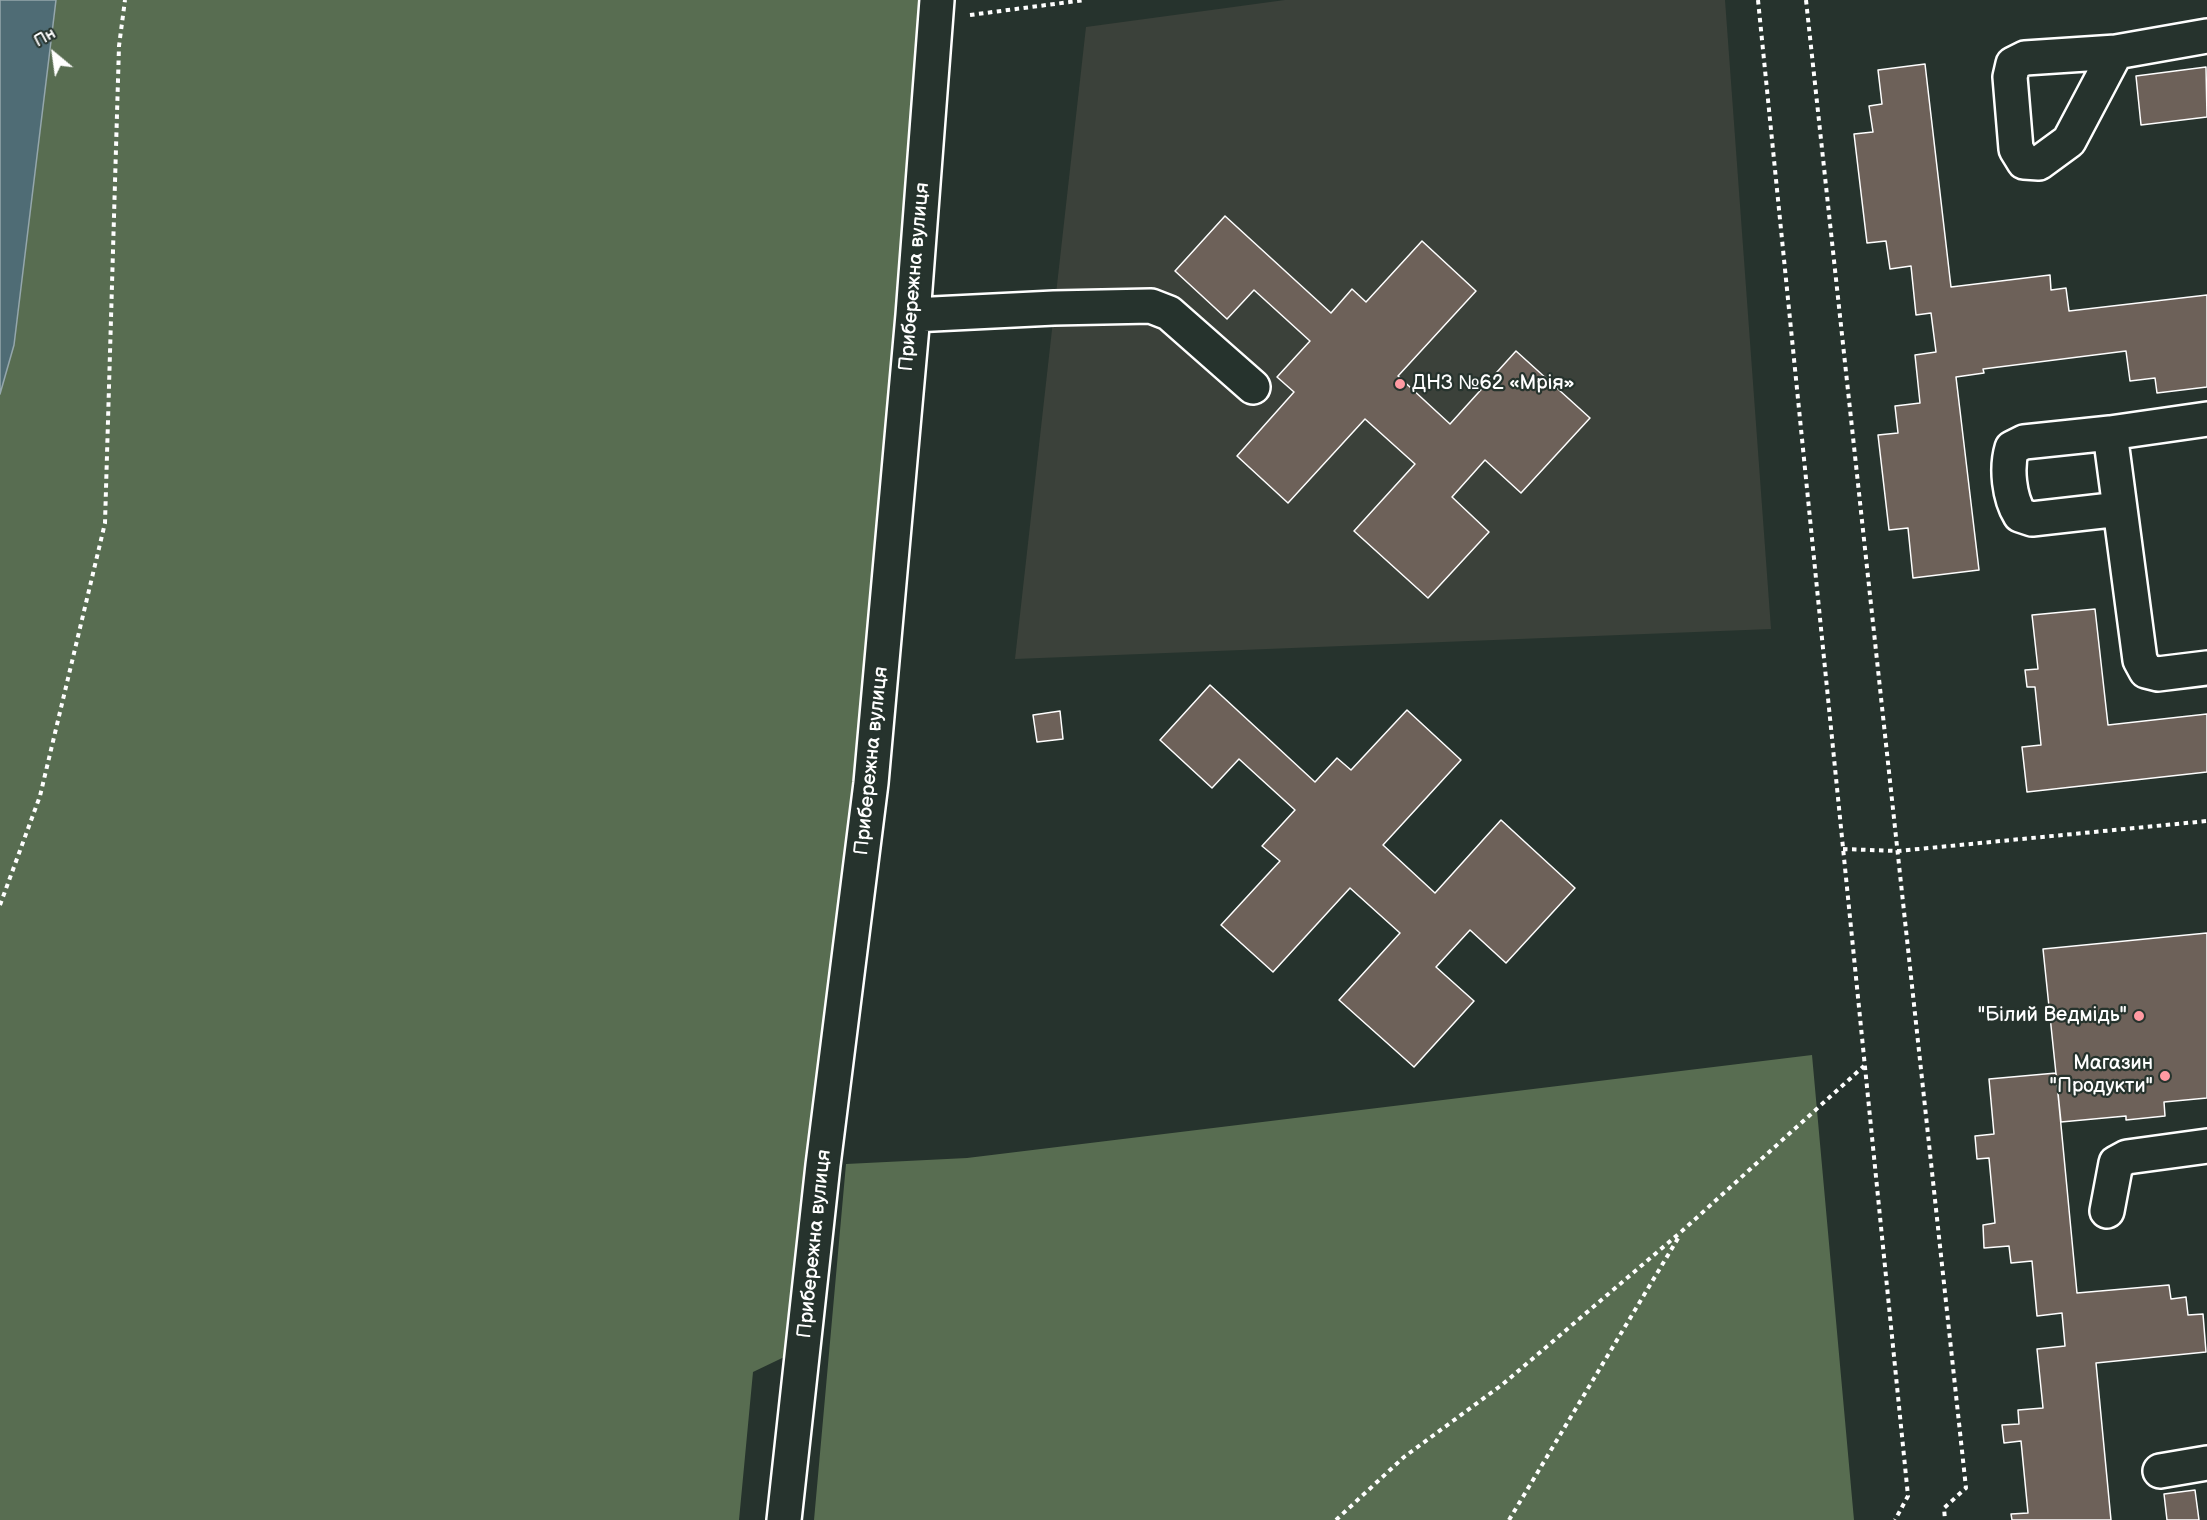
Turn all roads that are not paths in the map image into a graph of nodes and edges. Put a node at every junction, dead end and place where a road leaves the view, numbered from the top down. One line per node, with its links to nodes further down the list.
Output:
1 (937, 10): 4 (street, Прибережна вулиця)
2 (2207, 36): 3 (street)
3 (2116, 52)
4 (913, 315): 5 (street); 14 (street, Прибережна вулиця)
5 (1253, 387)
6 (2207, 419): 7 (street)
7 (2110, 432): 8 (street); 8 (street)
8 (2120, 509): 9 (street)
9 (2207, 668)
10 (2207, 1146): 11 (street)
11 (2107, 1211)
12 (2207, 1463): 13 (street)
13 (2160, 1471)
14 (784, 1520)

